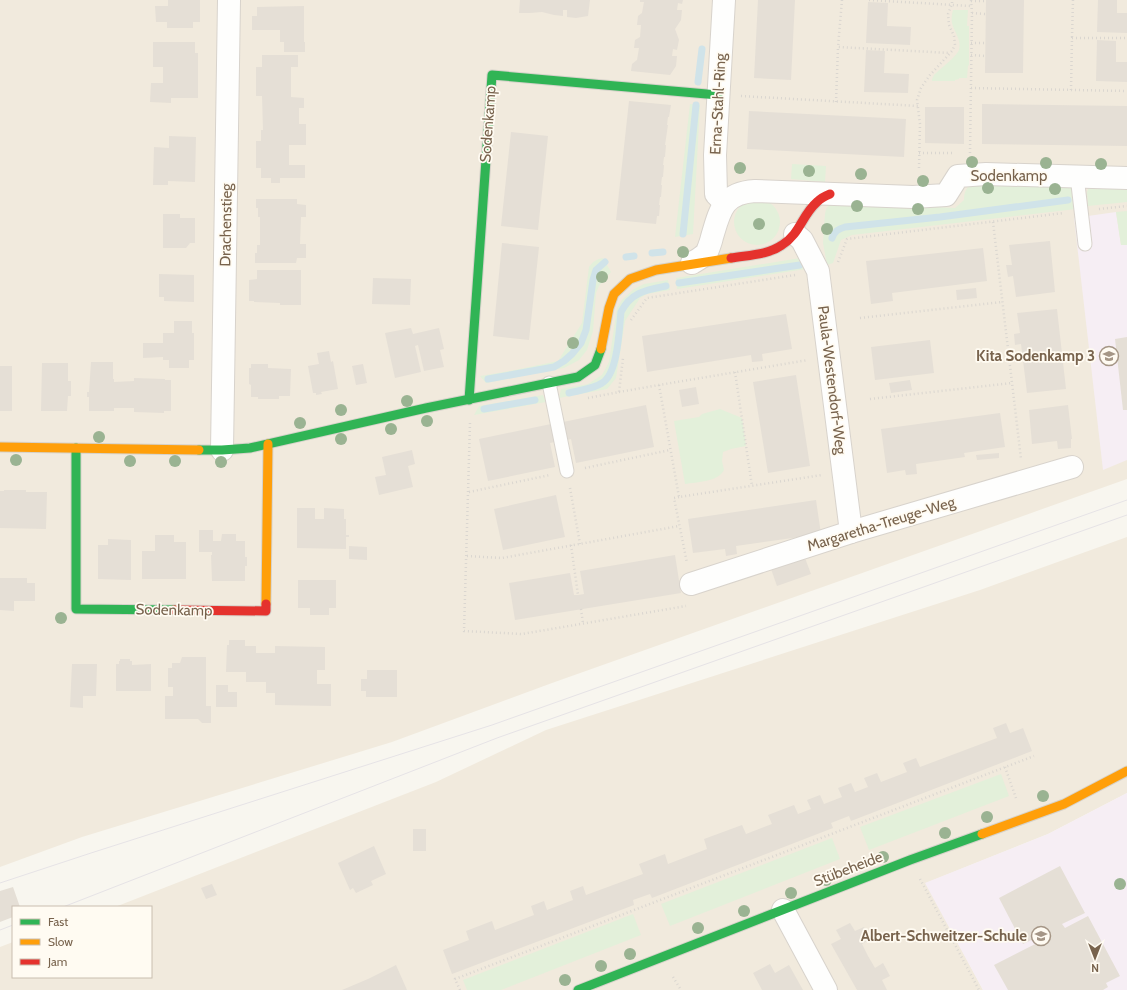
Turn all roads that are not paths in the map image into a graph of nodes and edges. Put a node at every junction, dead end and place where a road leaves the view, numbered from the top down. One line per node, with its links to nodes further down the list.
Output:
1 (229, 0): 16 (street, Drachenstieg)
2 (724, 0): 3 (street, Erna-Stahl-Ring)
3 (718, 95): 7 (street, Erna-Stahl-Ring); 12 (street, Sodenkamp)
4 (1077, 176): 5 (street, Sodenkamp); 6 (street, Sodenkamp); 9 (lane)
5 (1127, 178)
6 (830, 194): 7 (street, Sodenkamp); 8 (street)
7 (725, 204): 10 (street)
8 (795, 234): 10 (street); 19 (street, Paula-Westendorf-Weg)
9 (1085, 244)
10 (692, 264): 11 (street)
11 (549, 383): 12 (street); 18 (lane)
12 (469, 400): 13 (street)
13 (268, 444): 15 (street, Sodenkamp); 16 (street)
14 (0, 447): 15 (street)
15 (76, 448): 16 (street)
16 (222, 450)
17 (1072, 467): 19 (street, Margaretha-Treuge-Weg)
18 (566, 471)
19 (851, 532): 20 (street, Margaretha-Treuge-Weg)
20 (691, 584)
21 (1127, 771): 22 (street, Stübeheide)
22 (783, 910): 23 (street, Stübeheide); 24 (street)
23 (578, 990)
24 (826, 990)

